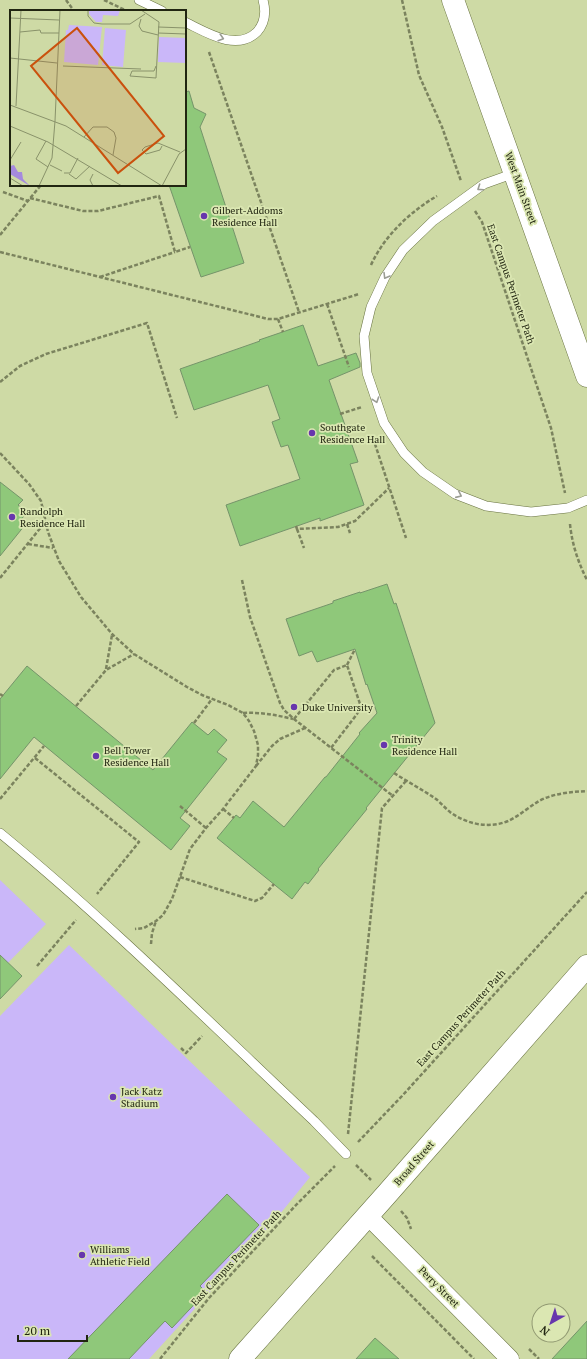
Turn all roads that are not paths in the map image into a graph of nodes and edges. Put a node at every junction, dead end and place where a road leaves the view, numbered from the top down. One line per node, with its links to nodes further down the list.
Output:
1 (139, 0): 4 (lane)
2 (263, 0): 5 (lane, one-way to 2)
3 (454, 0): 6 (street, West Main Street)
4 (160, 10)
5 (186, 22)
6 (515, 173): 7 (street, West Main Street); 8 (lane, one-way to 8)
7 (587, 376)
8 (587, 500)
9 (0, 833): 11 (lane)
10 (587, 966): 12 (street, Broad Street)
11 (346, 1154)
12 (368, 1216): 13 (street, Broad Street); 14 (street, Perry Street)
13 (240, 1359)
14 (510, 1359)

